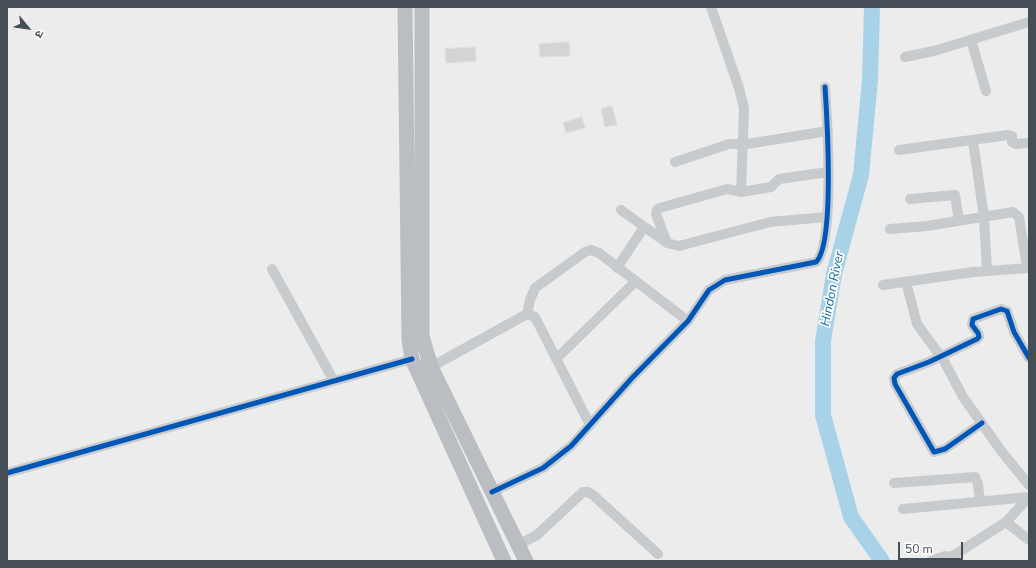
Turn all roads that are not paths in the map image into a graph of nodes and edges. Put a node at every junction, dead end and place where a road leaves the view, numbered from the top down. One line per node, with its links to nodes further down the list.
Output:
1 (405, 7): 37 (highway)
2 (422, 7): 38 (highway)
3 (711, 7): 12 (street)
4 (1029, 22): 5 (street)
5 (971, 40): 6 (street); 8 (street)
6 (905, 57)
7 (826, 87): 9 (street)
8 (986, 91)
9 (828, 131): 12 (street); 15 (street)
10 (973, 141): 11 (street); 13 (street); 20 (street)
11 (1029, 143)
12 (742, 144): 14 (street); 16 (street)
13 (899, 150)
14 (675, 162)
15 (828, 172): 16 (street); 19 (street)
16 (741, 192): 24 (street)
17 (910, 199): 21 (street)
18 (621, 210): 22 (street)
19 (826, 217): 24 (street); 33 (street)
20 (984, 217): 21 (street); 26 (street); 28 (street)
21 (959, 221): 23 (street)
22 (644, 227): 24 (street); 25 (street)
23 (890, 229)
24 (667, 243)
25 (617, 268): 29 (street); 32 (street)
26 (1028, 268): 28 (street)
27 (272, 269): 39 (street)
28 (988, 271): 30 (street)
29 (635, 282): 33 (street); 36 (street)
30 (906, 282): 31 (street); 34 (street)
31 (883, 285)
32 (527, 314): 36 (street); 38 (street)
33 (688, 320): 41 (street)
34 (940, 357): 35 (street); 40 (street); 40 (street)
35 (1029, 358)
36 (556, 359): 41 (street)
37 (412, 360): 39 (street); 54 (highway)
38 (431, 367): 45 (highway)
39 (334, 381): 42 (street)
40 (982, 423): 44 (street)
41 (590, 425): 45 (street)
42 (7, 473)
43 (894, 483): 47 (street)
44 (1029, 485)
45 (492, 492): 51 (highway)
46 (1029, 497): 47 (street); 49 (street)
47 (980, 502): 48 (street)
48 (902, 509)
49 (1006, 522): 50 (street); 53 (street)
50 (1029, 540)
51 (518, 545): 52 (street); 55 (highway)
52 (658, 554)
53 (951, 559): 56 (street)
54 (504, 561)
55 (526, 561)
56 (932, 561)

